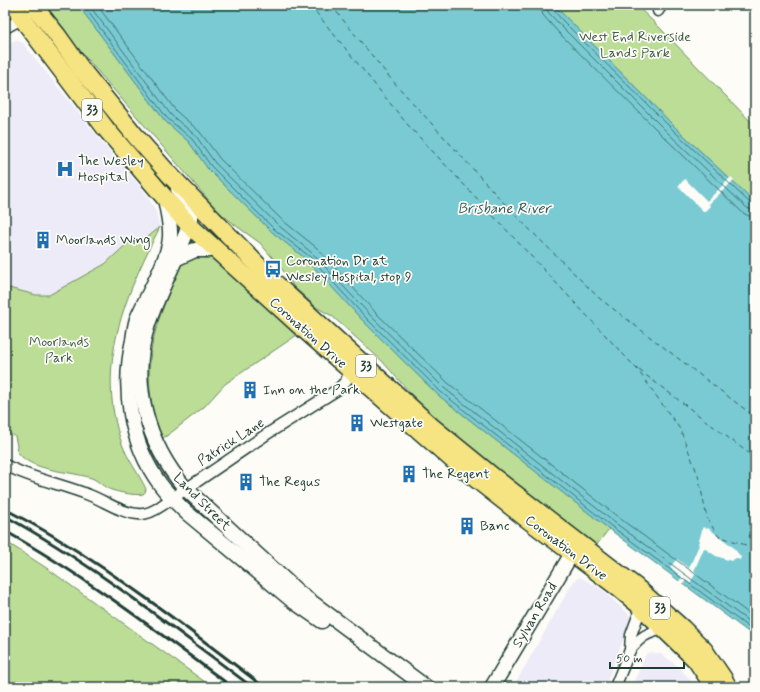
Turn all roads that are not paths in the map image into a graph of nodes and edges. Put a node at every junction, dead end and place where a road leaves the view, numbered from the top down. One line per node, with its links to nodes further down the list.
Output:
1 (12, 5): 3 (highway, Coronation Drive / 33)
2 (35, 8): 3 (street); 5 (highway, Coronation Drive / 33)
3 (22, 19): 4 (street); 6 (highway, Coronation Drive / 33)
4 (5, 28)
5 (168, 173): 7 (main road, Land Street); 14 (highway, Coronation Drive / 33)
6 (165, 198): 7 (highway, Coronation Drive / 33); 13 (main road, Land Street)
7 (189, 225): 8 (highway, Coronation Drive / 33); 9 (main road, Land Street)
8 (216, 250): 9 (main road); 10 (highway, Coronation Drive / 33)
9 (175, 259): 12 (main road, Land Street)
10 (350, 370): 12 (street, Patrick Lane); 14 (highway, Coronation Drive / 33)
11 (5, 465): 13 (street, Patrick Lane)
12 (186, 489): 13 (street, Patrick Lane); 19 (main road, Land Street)
13 (172, 498): 18 (main road, Land Street)
14 (575, 548): 15 (highway, Coronation Drive / 33); 20 (main road, Sylvan Road); 23 (highway, Coronation Drive / 33)
15 (639, 605): 16 (highway, Coronation Drive / 33); 17 (street)
16 (664, 629): 17 (street); 22 (highway, Coronation Drive / 33)
17 (630, 650): 21 (street)
18 (410, 687)
19 (426, 687)
20 (492, 687)
21 (615, 687)
22 (714, 687)
23 (728, 687)

